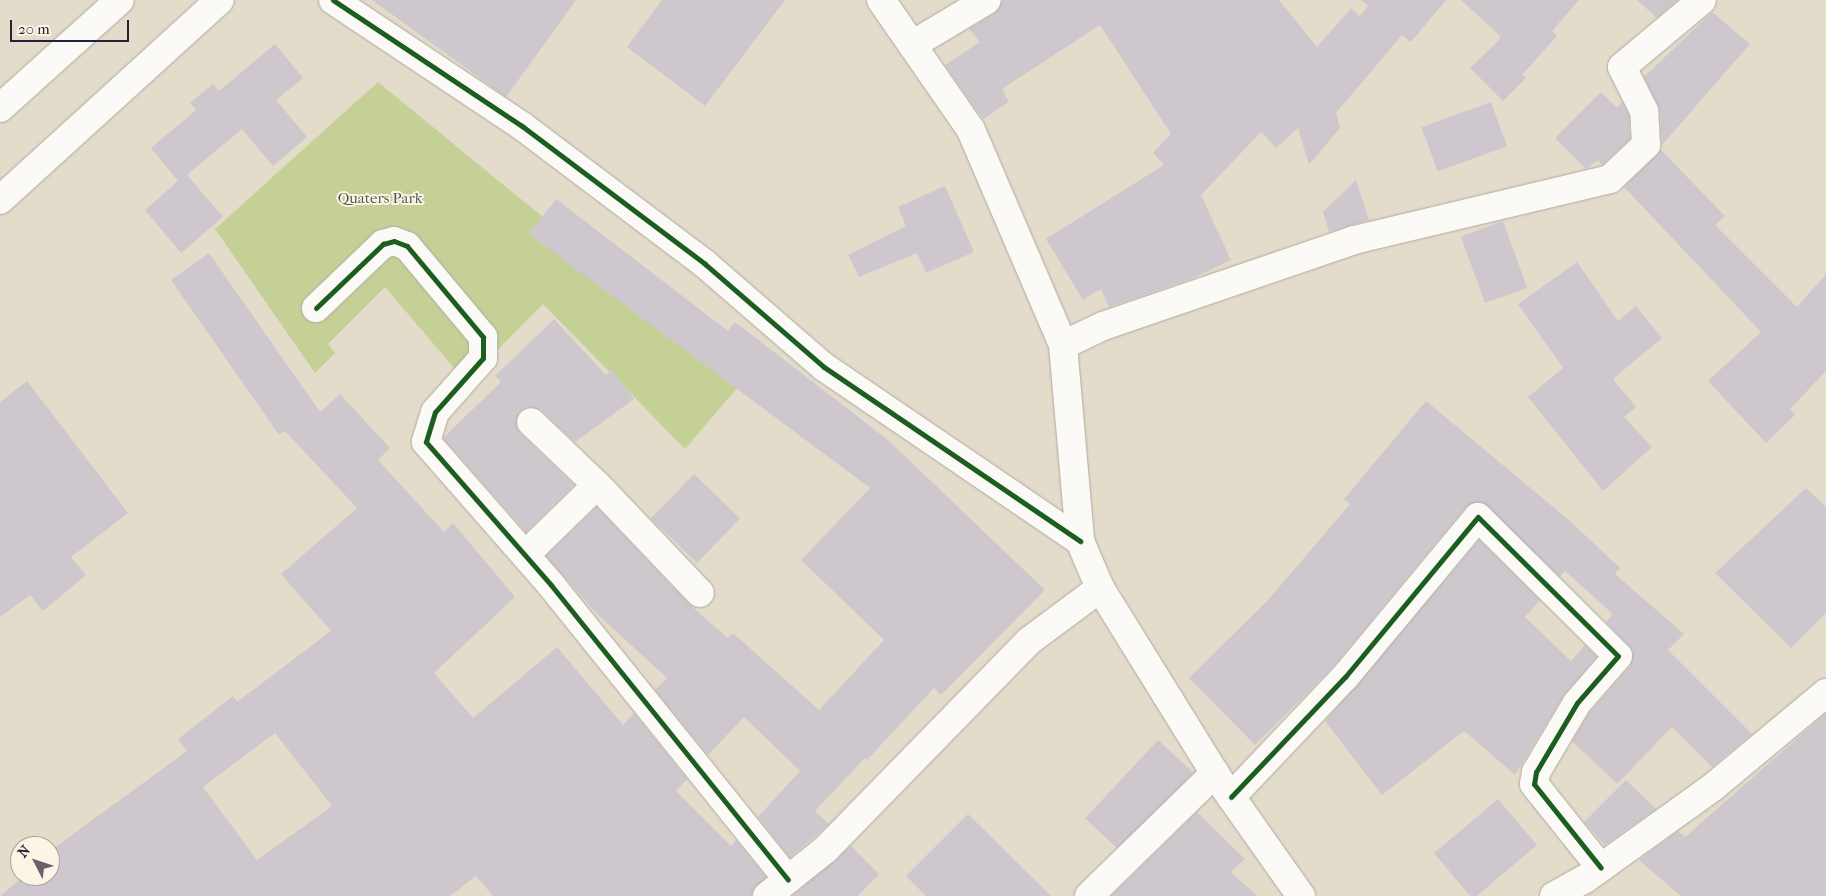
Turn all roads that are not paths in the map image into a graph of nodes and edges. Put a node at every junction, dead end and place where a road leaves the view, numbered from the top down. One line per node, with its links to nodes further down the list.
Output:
1 (120, 0): 8 (street)
2 (220, 0): 9 (street)
3 (333, 0): 14 (street)
4 (881, 0): 7 (street)
5 (987, 0): 7 (street)
6 (1702, 0): 11 (street)
7 (912, 45): 11 (street)
8 (0, 108)
9 (0, 200)
10 (316, 308): 15 (street)
11 (1063, 345): 14 (street)
12 (531, 422): 13 (street)
13 (597, 485): 15 (street); 17 (street)
14 (1080, 542): 16 (street)
15 (525, 555): 22 (street)
16 (1100, 588): 19 (street); 22 (street)
17 (700, 593)
18 (1826, 693): 21 (street)
19 (1215, 773): 20 (street); 23 (street)
20 (1231, 797): 21 (street); 24 (street)
21 (1601, 868): 25 (street)
22 (777, 888)
23 (1088, 896)
24 (1301, 896)
25 (1554, 896)

